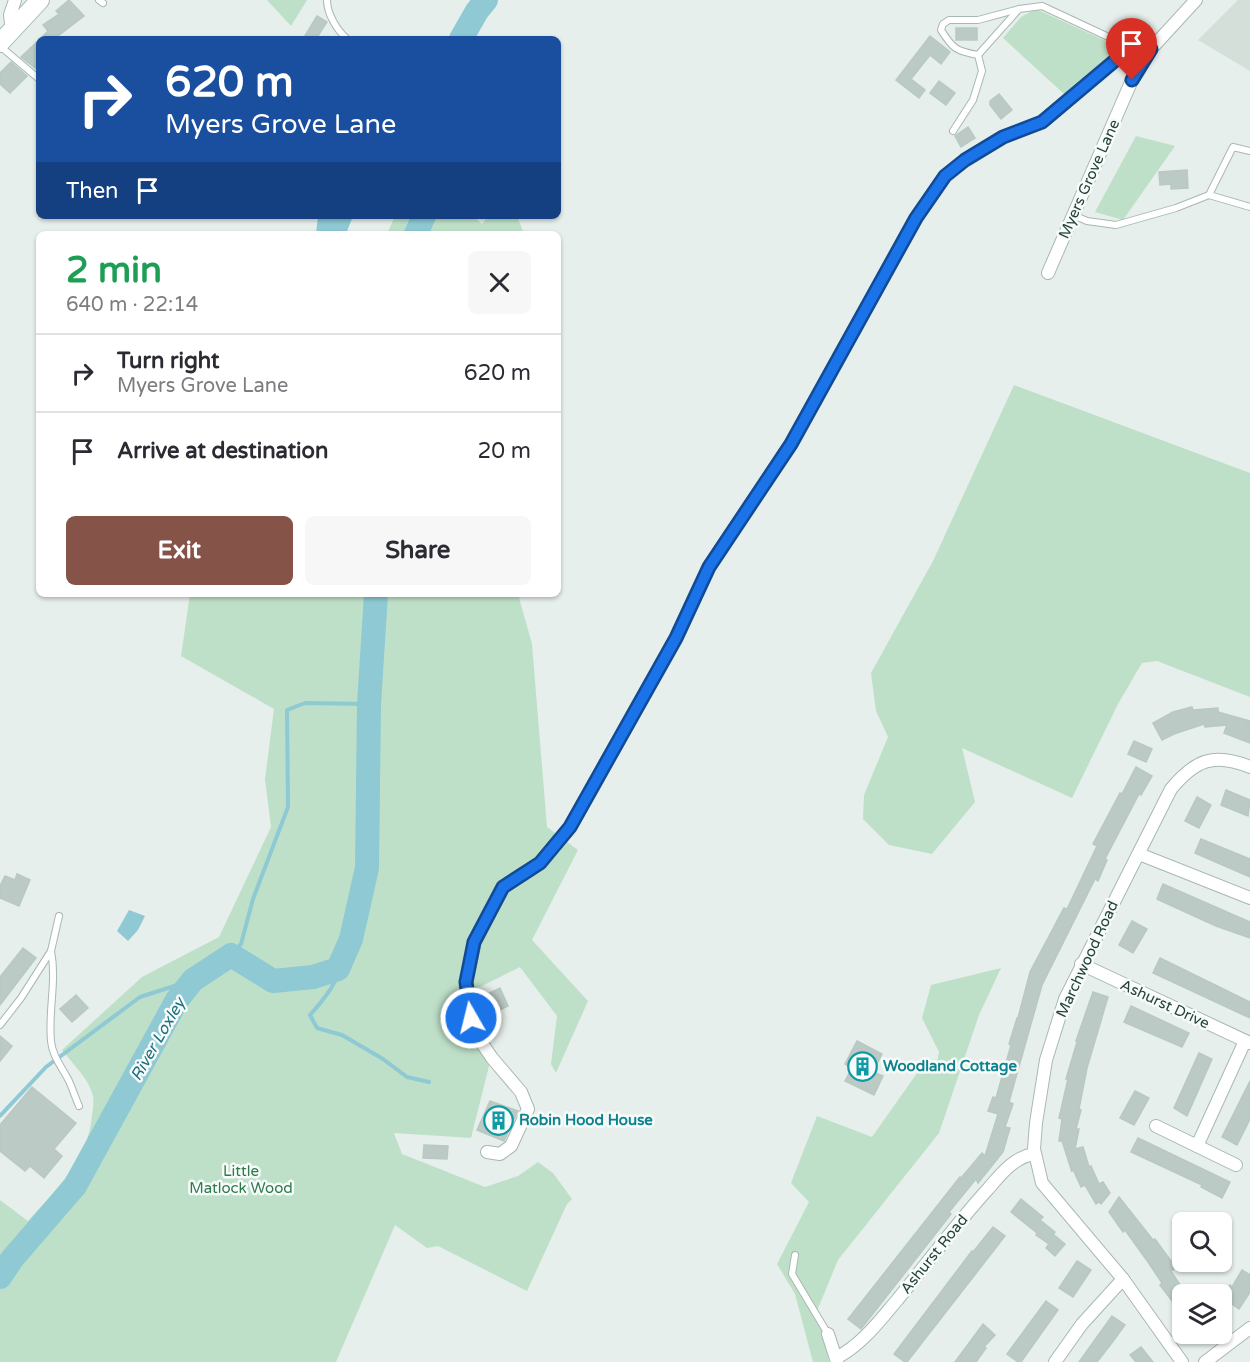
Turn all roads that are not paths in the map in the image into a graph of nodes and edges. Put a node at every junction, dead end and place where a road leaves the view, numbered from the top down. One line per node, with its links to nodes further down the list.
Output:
1 (15, 0): 7 (street)
2 (40, 0): 7 (main road)
3 (327, 0): 6 (lane)
4 (1196, 0): 9 (street, Myers Grove Lane)
5 (1019, 9): 8 (lane); 10 (lane); 10 (lane)
6 (344, 36)
7 (4, 40): 11 (lane)
8 (1131, 47): 9 (street); 29 (street)
9 (1151, 49): 16 (street, Myers Grove Lane)
10 (978, 55): 12 (lane)
11 (36, 76)
12 (953, 131)
13 (1250, 151): 14 (lane)
14 (1209, 195): 15 (lane); 16 (lane)
15 (1250, 207)
16 (1072, 215): 17 (street, Myers Grove Lane)
17 (1048, 273)
18 (1250, 767): 19 (street, Marchwood Road)
19 (1139, 854): 20 (street); 23 (street, Marchwood Road)
20 (1250, 898)
21 (59, 916): 22 (lane)
22 (51, 951): 24 (lane); 26 (lane)
23 (1081, 964): 25 (street, Ashurst Drive); 30 (street, Marchwood Road)
24 (0, 1025)
25 (1247, 1042): 28 (street)
26 (79, 1106)
27 (1156, 1126): 28 (street)
28 (1197, 1146): 31 (street)
29 (487, 1152)
30 (1034, 1154): 33 (street, Marchwood Road); 36 (street, Ashurst Road)
31 (1236, 1165)
32 (795, 1256): 35 (lane)
33 (1123, 1279): 37 (street); 38 (street, Marchwood Road)
34 (1250, 1328): 39 (street)
35 (828, 1335): 36 (street)
36 (837, 1360)
37 (1055, 1362)
38 (1182, 1362)
39 (1205, 1362)

